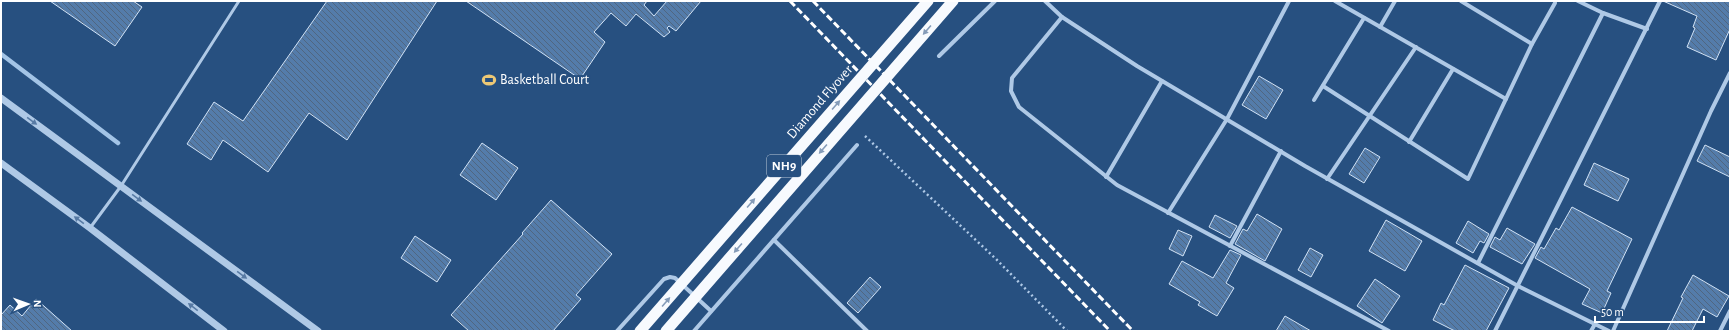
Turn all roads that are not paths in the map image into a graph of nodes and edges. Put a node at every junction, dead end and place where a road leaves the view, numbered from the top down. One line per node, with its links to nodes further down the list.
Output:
1 (239, 1): 36 (lane)
2 (928, 1): 49 (highway, Diamond Flyover / NH9, one-way to 2, bridge)
3 (953, 1): 50 (highway, NH9, one-way to 50, bridge)
4 (995, 1): 20 (street)
5 (1044, 1): 14 (street)
6 (1289, 1): 29 (street)
7 (1335, 1): 15 (street)
8 (1395, 1): 16 (street)
9 (1461, 1): 18 (street)
10 (1578, 1): 13 (street)
11 (1660, 1): 17 (street)
12 (1555, 3): 18 (street)
13 (1603, 13): 17 (street); 41 (street)
14 (1062, 17): 23 (street); 34 (street)
15 (1364, 18): 16 (street); 24 (street)
16 (1380, 27): 19 (street)
17 (1647, 29): 42 (street)
18 (1532, 44): 26 (street)
19 (1416, 47): 21 (street); 28 (street)
20 (939, 56)
21 (1453, 69): 26 (street); 30 (street)
22 (1729, 76): 57 (street)
23 (1162, 81): 29 (street); 34 (street)
24 (1323, 86): 27 (street); 28 (street)
25 (1, 98): 36 (street, one-way to 36)
26 (1506, 99): 30 (street)
27 (1314, 100)
28 (1369, 116): 30 (street); 35 (street)
29 (1227, 119): 32 (street); 37 (street)
30 (1409, 142)
31 (857, 145): 39 (street)
32 (1281, 152): 35 (street); 40 (street)
33 (1, 163): 38 (street, one-way to 33)
34 (1106, 177): 37 (street)
35 (1327, 179): 41 (street)
36 (121, 186): 38 (lane); 47 (street, one-way to 47)
37 (1168, 213): 40 (street)
38 (90, 228): 46 (street, one-way to 38)
39 (774, 240): 43 (street); 52 (street)
40 (1230, 246): 53 (street)
41 (1478, 263): 42 (street)
42 (1518, 286): 45 (street); 54 (street)
43 (711, 311): 48 (street); 51 (street)
44 (1730, 311): 58 (street)
45 (1595, 324): 55 (street); 56 (street)
46 (224, 331)
47 (318, 331)
48 (617, 331)
49 (640, 331)
50 (666, 331)
51 (694, 331)
52 (867, 331)
53 (1389, 331)
54 (1495, 331)
55 (1591, 331)
56 (1609, 331)
57 (1613, 331)
58 (1720, 331)

